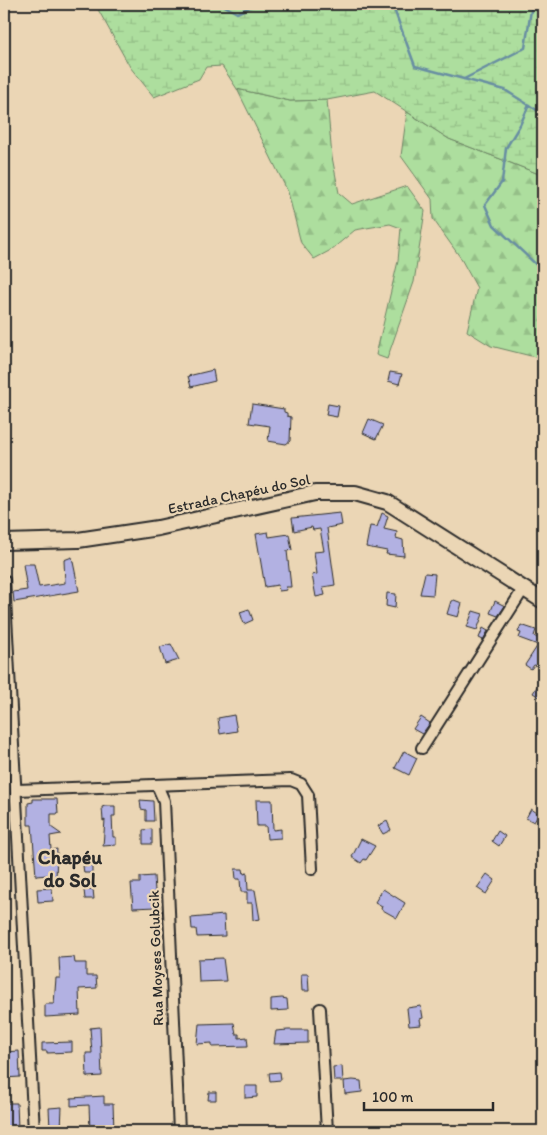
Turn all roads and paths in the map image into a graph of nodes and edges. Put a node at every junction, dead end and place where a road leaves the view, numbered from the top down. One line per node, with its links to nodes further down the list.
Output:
1 (4, 542): 3 (main road, Estrada Chapéu do Sol)
2 (4, 580): 7 (street)
3 (524, 588): 4 (main road, Estrada Chapéu do Sol); 5 (street)
4 (543, 601)
5 (422, 748)
6 (157, 785): 7 (street); 8 (street); 11 (street, Rua Moyses Golubcik)
7 (16, 790): 10 (street)
8 (312, 869)
9 (320, 1009): 12 (street)
10 (34, 1131)
11 (179, 1131)
12 (327, 1131)

